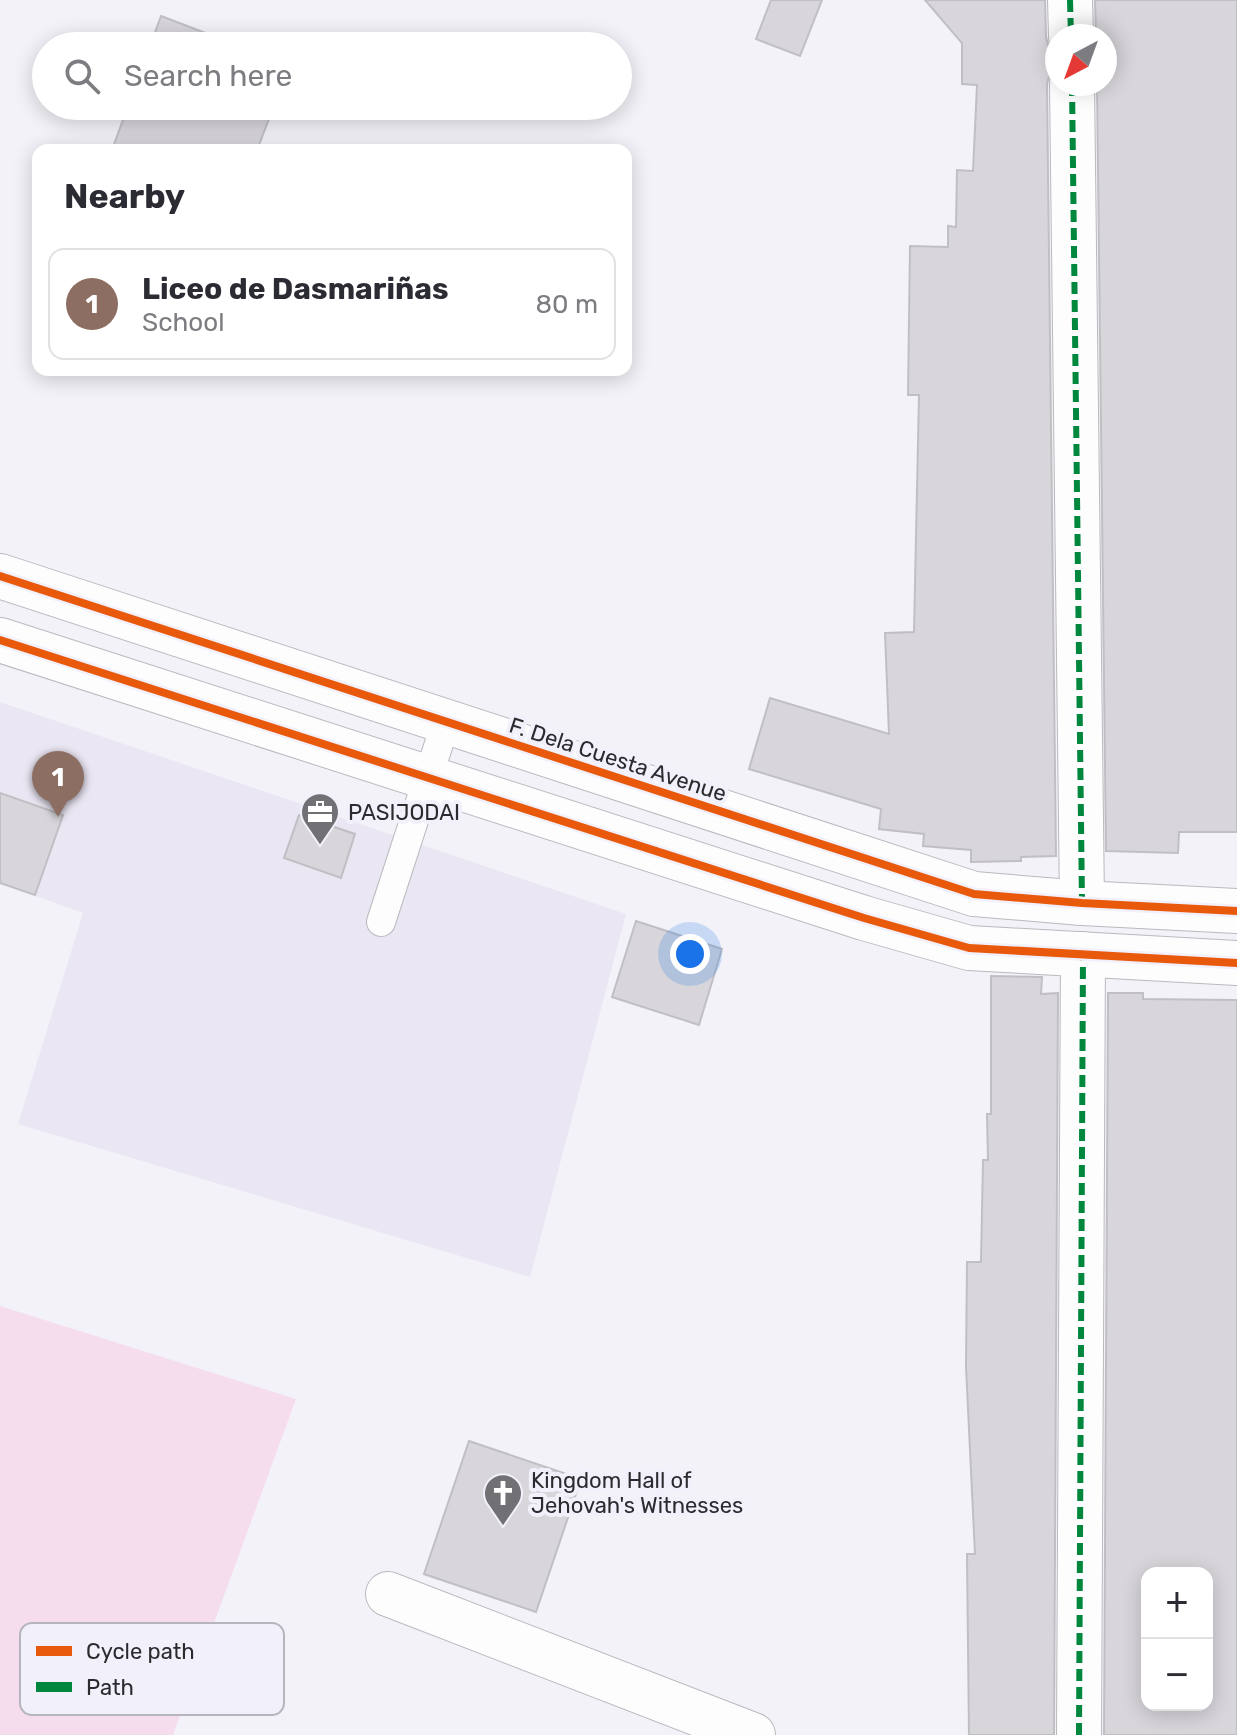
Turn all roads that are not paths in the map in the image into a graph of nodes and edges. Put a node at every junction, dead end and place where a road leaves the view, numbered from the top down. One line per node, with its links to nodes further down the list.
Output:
1 (1070, 0): 2 (street)
2 (1071, 24)
3 (1072, 96): 8 (street)
4 (0, 576): 6 (street, F. Dela Cuesta Avenue)
5 (0, 640): 7 (street)
6 (446, 722): 7 (lane); 8 (street, F. Dela Cuesta Avenue)
7 (429, 778): 10 (lane); 11 (street)
8 (1082, 903): 9 (street, F. Dela Cuesta Avenue)
9 (1237, 911)
10 (381, 922)
11 (1083, 954): 12 (street); 15 (street)
12 (1237, 963)
13 (388, 1594): 14 (street)
14 (753, 1735)
15 (1079, 1735)

